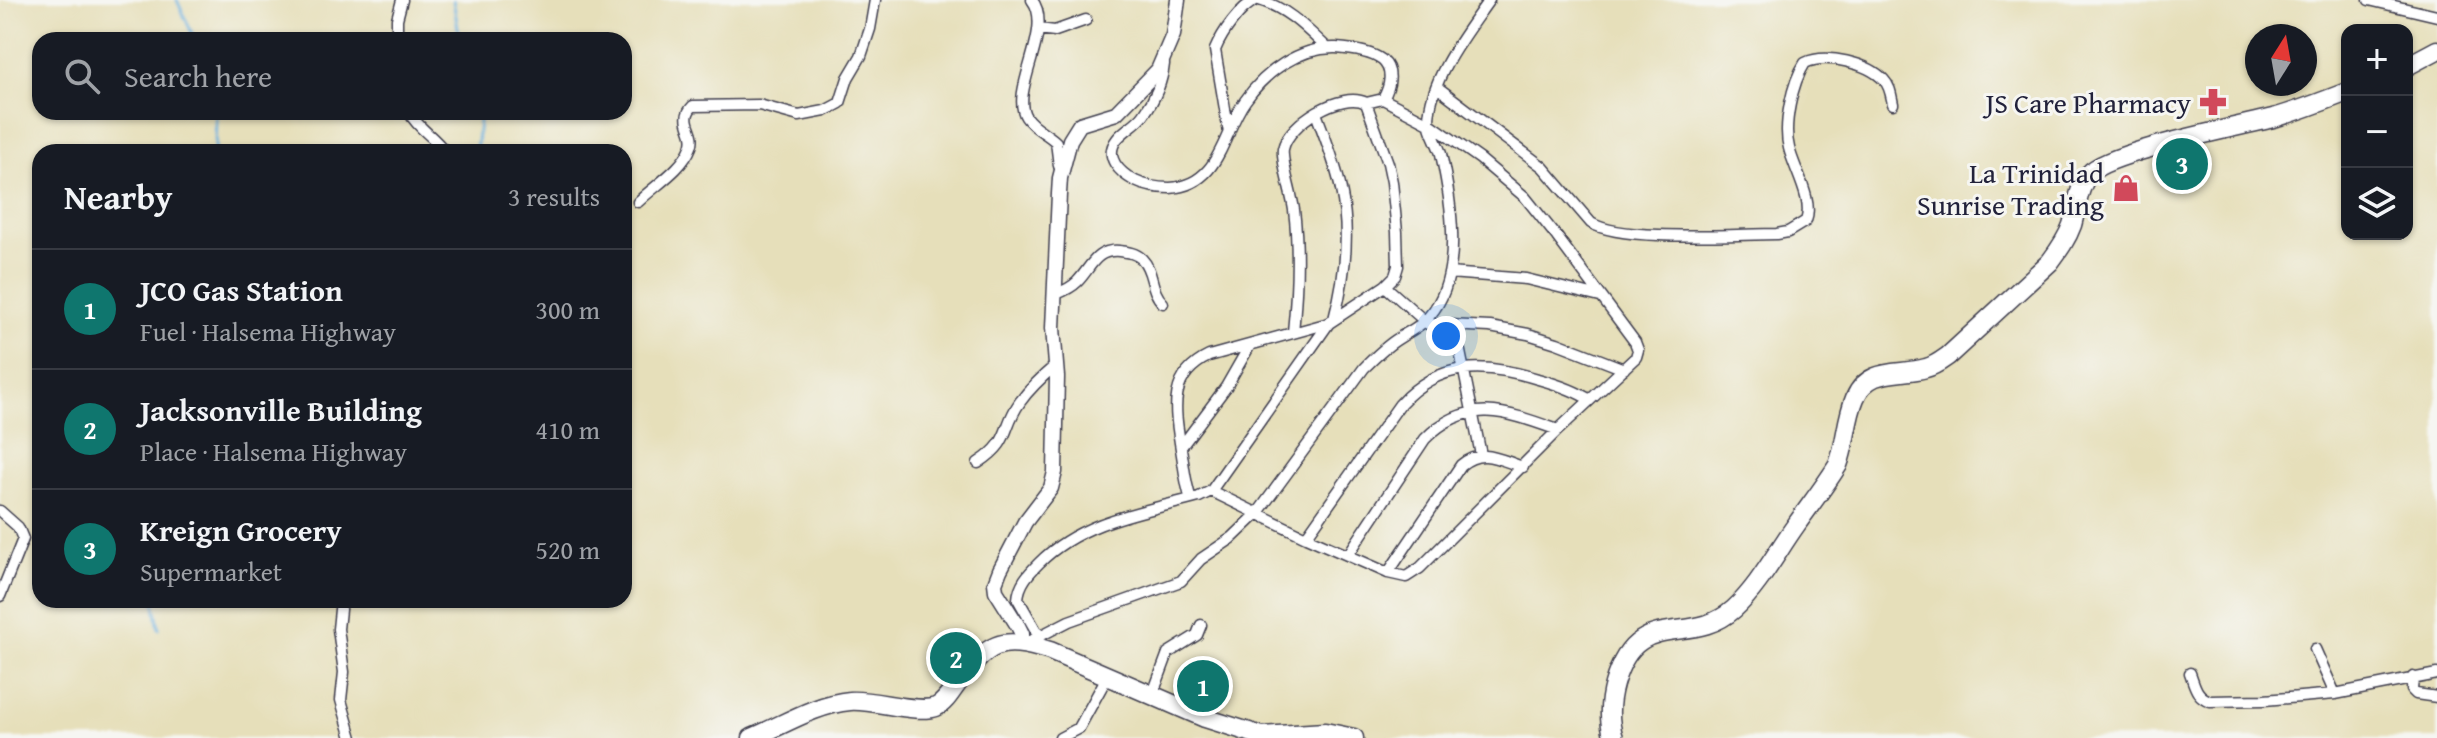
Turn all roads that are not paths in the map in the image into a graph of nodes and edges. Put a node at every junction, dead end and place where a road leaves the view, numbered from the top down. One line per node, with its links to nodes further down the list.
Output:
1 (402, 0): 11 (street)
2 (875, 0): 27 (street)
3 (1032, 0): 10 (street)
4 (1178, 0): 14 (street)
5 (1257, 0): 12 (street); 24 (street)
6 (1489, 0): 16 (street)
7 (2369, 0): 8 (street)
8 (2437, 16)
9 (1086, 20): 10 (street)
10 (1038, 29): 26 (street)
11 (397, 32)
12 (1327, 48): 18 (street); 24 (street)
13 (2437, 50): 15 (highway)
14 (1164, 59): 24 (street); 26 (street)
15 (2413, 63)
16 (1437, 87): 20 (street); 23 (street)
17 (2341, 94): 72 (highway)
18 (1383, 99): 19 (street); 23 (street)
19 (1366, 103): 21 (street); 29 (street)
20 (1893, 104)
21 (1316, 113): 33 (street); 36 (street)
22 (414, 120): 25 (street)
23 (1429, 123): 28 (street); 31 (street)
24 (1229, 134)
25 (438, 144)
26 (1060, 178): 30 (street)
27 (638, 202)
28 (1449, 273): 31 (street); 34 (street)
29 (1385, 286): 33 (street); 34 (street)
30 (1056, 294): 32 (street); 38 (street)
31 (1600, 297): 40 (street)
32 (1163, 303)
33 (1332, 321): 36 (street); 48 (street)
34 (1425, 323): 35 (street); 51 (street)
35 (1455, 327): 39 (street); 40 (street)
36 (1293, 332): 37 (street)
37 (1250, 345): 44 (street); 44 (street)
38 (1056, 365): 46 (street); 58 (street)
39 (1465, 369): 41 (street); 42 (street); 52 (street)
40 (1624, 369): 41 (street)
41 (1590, 400): 43 (street)
42 (1473, 411): 43 (street); 45 (street); 53 (street)
43 (1558, 430): 47 (street)
44 (1181, 447): 49 (street)
45 (1481, 455): 47 (street); 54 (street)
46 (978, 463)
47 (1523, 467): 54 (street)
48 (1211, 491): 49 (street); 51 (street)
49 (1191, 499): 58 (street)
50 (0, 511): 55 (street)
51 (1257, 514): 52 (street); 58 (street)
52 (1306, 537): 53 (street)
53 (1348, 555): 54 (street)
54 (1388, 573)
55 (0, 596)
56 (340, 608): 68 (street)
57 (1201, 625): 65 (street)
58 (1029, 641): 62 (highway); 69 (highway)
59 (2315, 649): 64 (street)
60 (2190, 673): 64 (street)
61 (2437, 674): 63 (street)
62 (1107, 677): 65 (highway); 70 (street)
63 (2413, 677): 64 (street); 66 (street)
64 (2335, 694)
65 (1152, 696): 67 (highway)
66 (2437, 697)
67 (1262, 737): 71 (highway)
68 (352, 738)
69 (752, 738)
70 (1060, 738)
71 (1354, 738)
72 (1614, 738)

